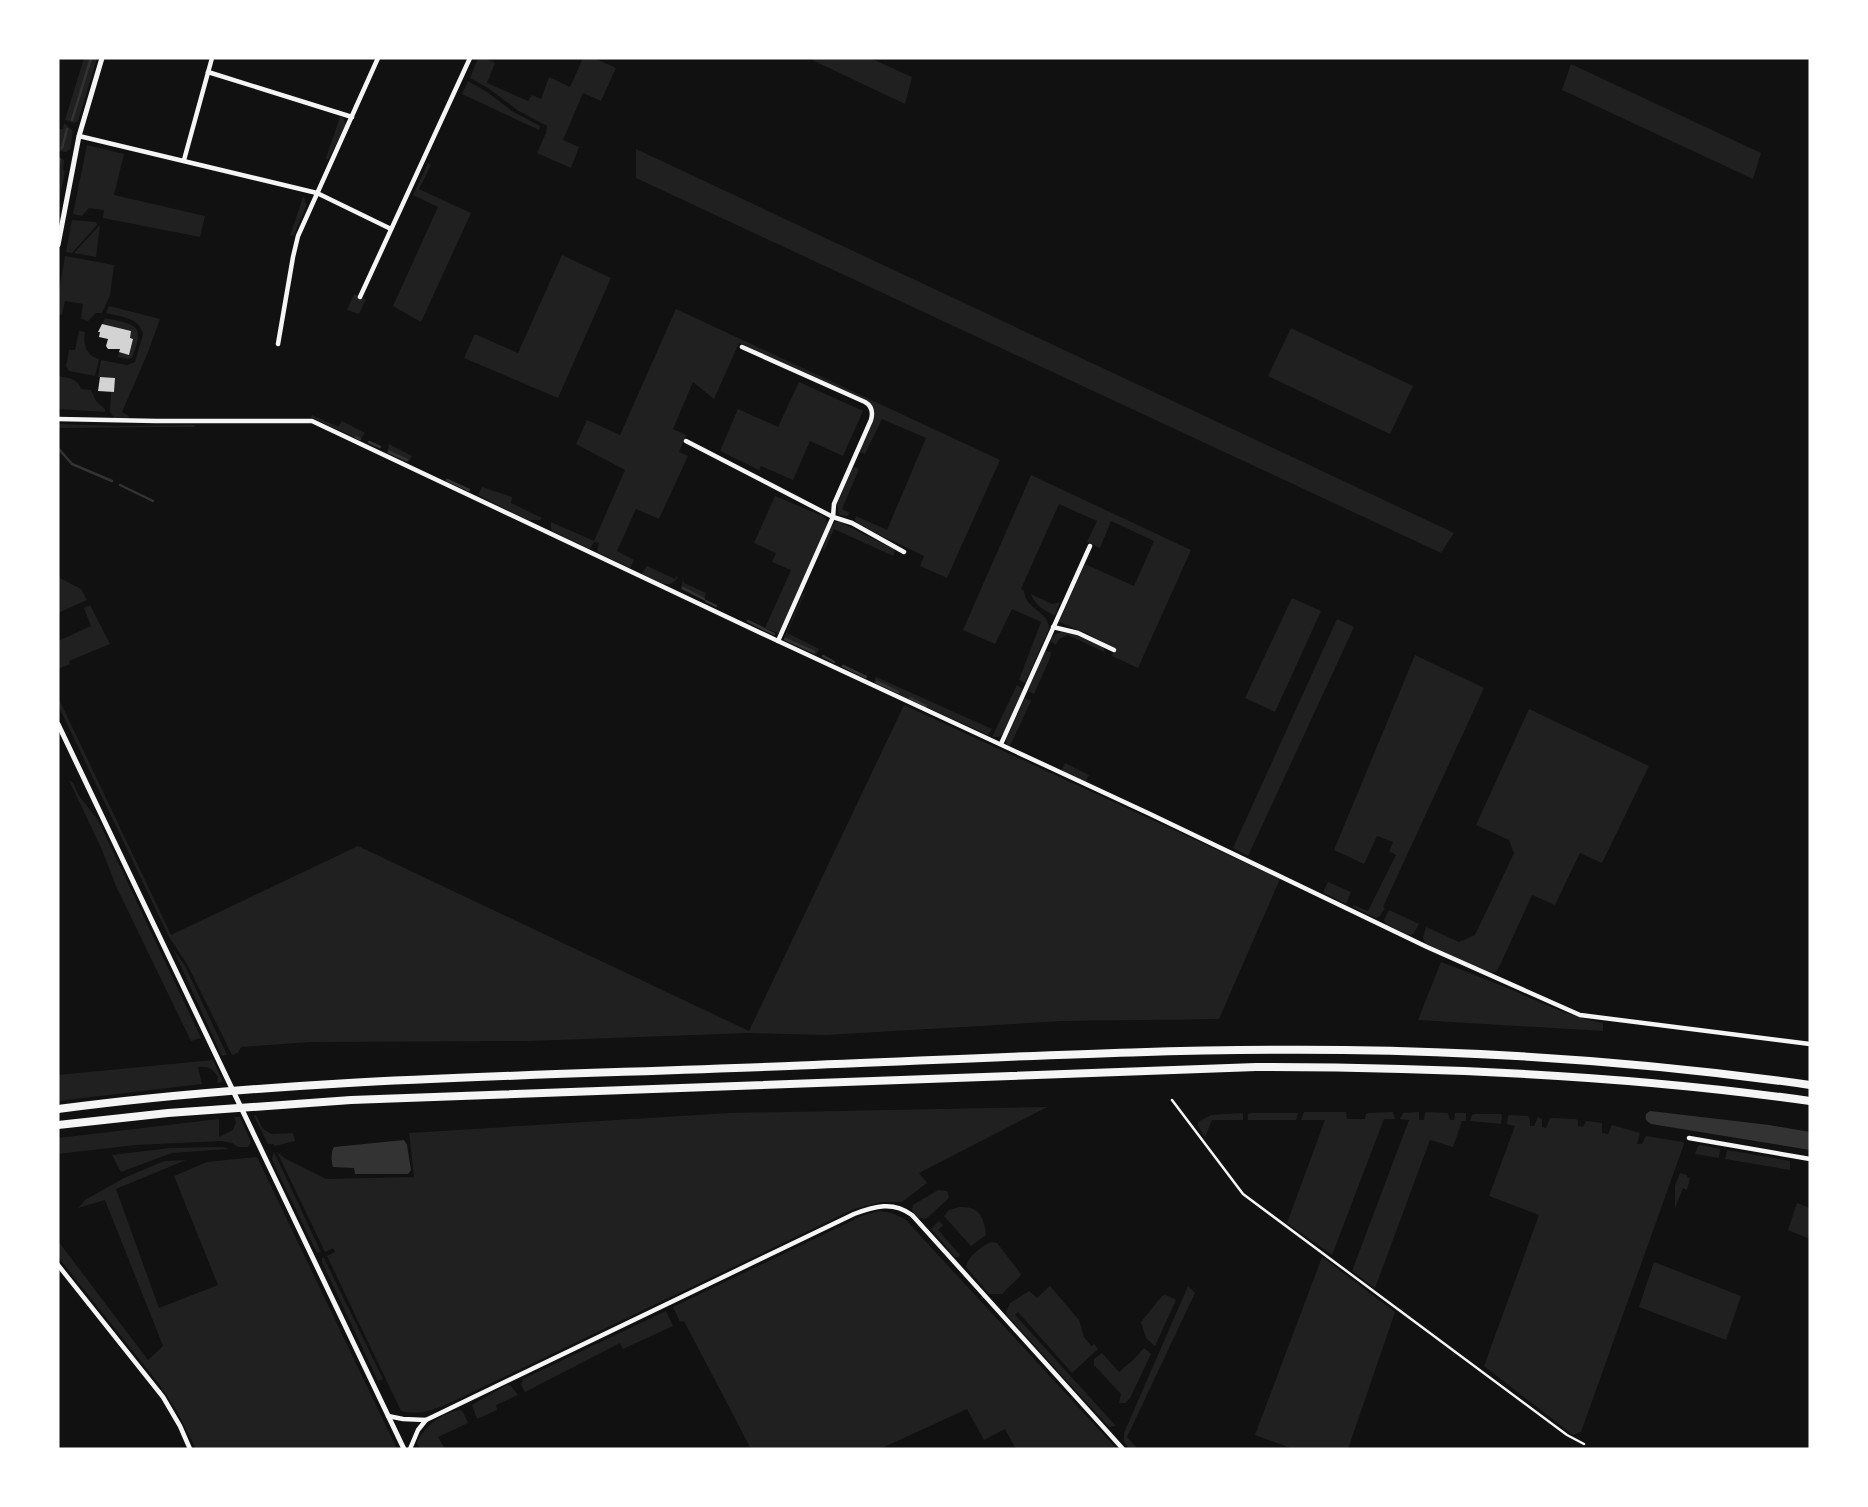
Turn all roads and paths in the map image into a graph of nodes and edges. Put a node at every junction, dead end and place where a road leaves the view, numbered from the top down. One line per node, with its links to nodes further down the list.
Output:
1 (102, 58): 7 (street)
2 (212, 58): 5 (street)
3 (378, 58): 6 (street)
4 (470, 58): 10 (street)
5 (208, 72): 6 (street); 8 (street)
6 (352, 117): 9 (street)
7 (79, 136): 8 (street); 11 (street)
8 (184, 160): 9 (street)
9 (317, 193): 10 (street); 13 (street)
10 (391, 229): 12 (street)
11 (58, 245)
12 (360, 297)
13 (278, 344)
14 (742, 347): 17 (street)
15 (58, 419): 21 (street)
16 (686, 441): 17 (street)
17 (833, 517): 19 (street); 21 (street)
18 (1090, 546): 20 (street)
19 (904, 552)
20 (1053, 627): 22 (street); 24 (street)
21 (778, 641): 24 (street)
22 (1114, 650)
23 (58, 724): 34 (street)
24 (1001, 744): 25 (street)
25 (1810, 1044)
26 (1810, 1084): 29 (highway)
27 (1172, 1100): 36 (lane)
28 (1810, 1101): 30 (highway)
29 (58, 1109)
30 (58, 1125)
31 (1689, 1138): 32 (street)
32 (1810, 1159)
33 (58, 1265): 37 (street)
34 (388, 1416): 35 (street); 38 (street)
35 (426, 1420): 39 (street); 40 (street)
36 (1584, 1444)
37 (190, 1449)
38 (404, 1449)
39 (410, 1449)
40 (1123, 1449)

